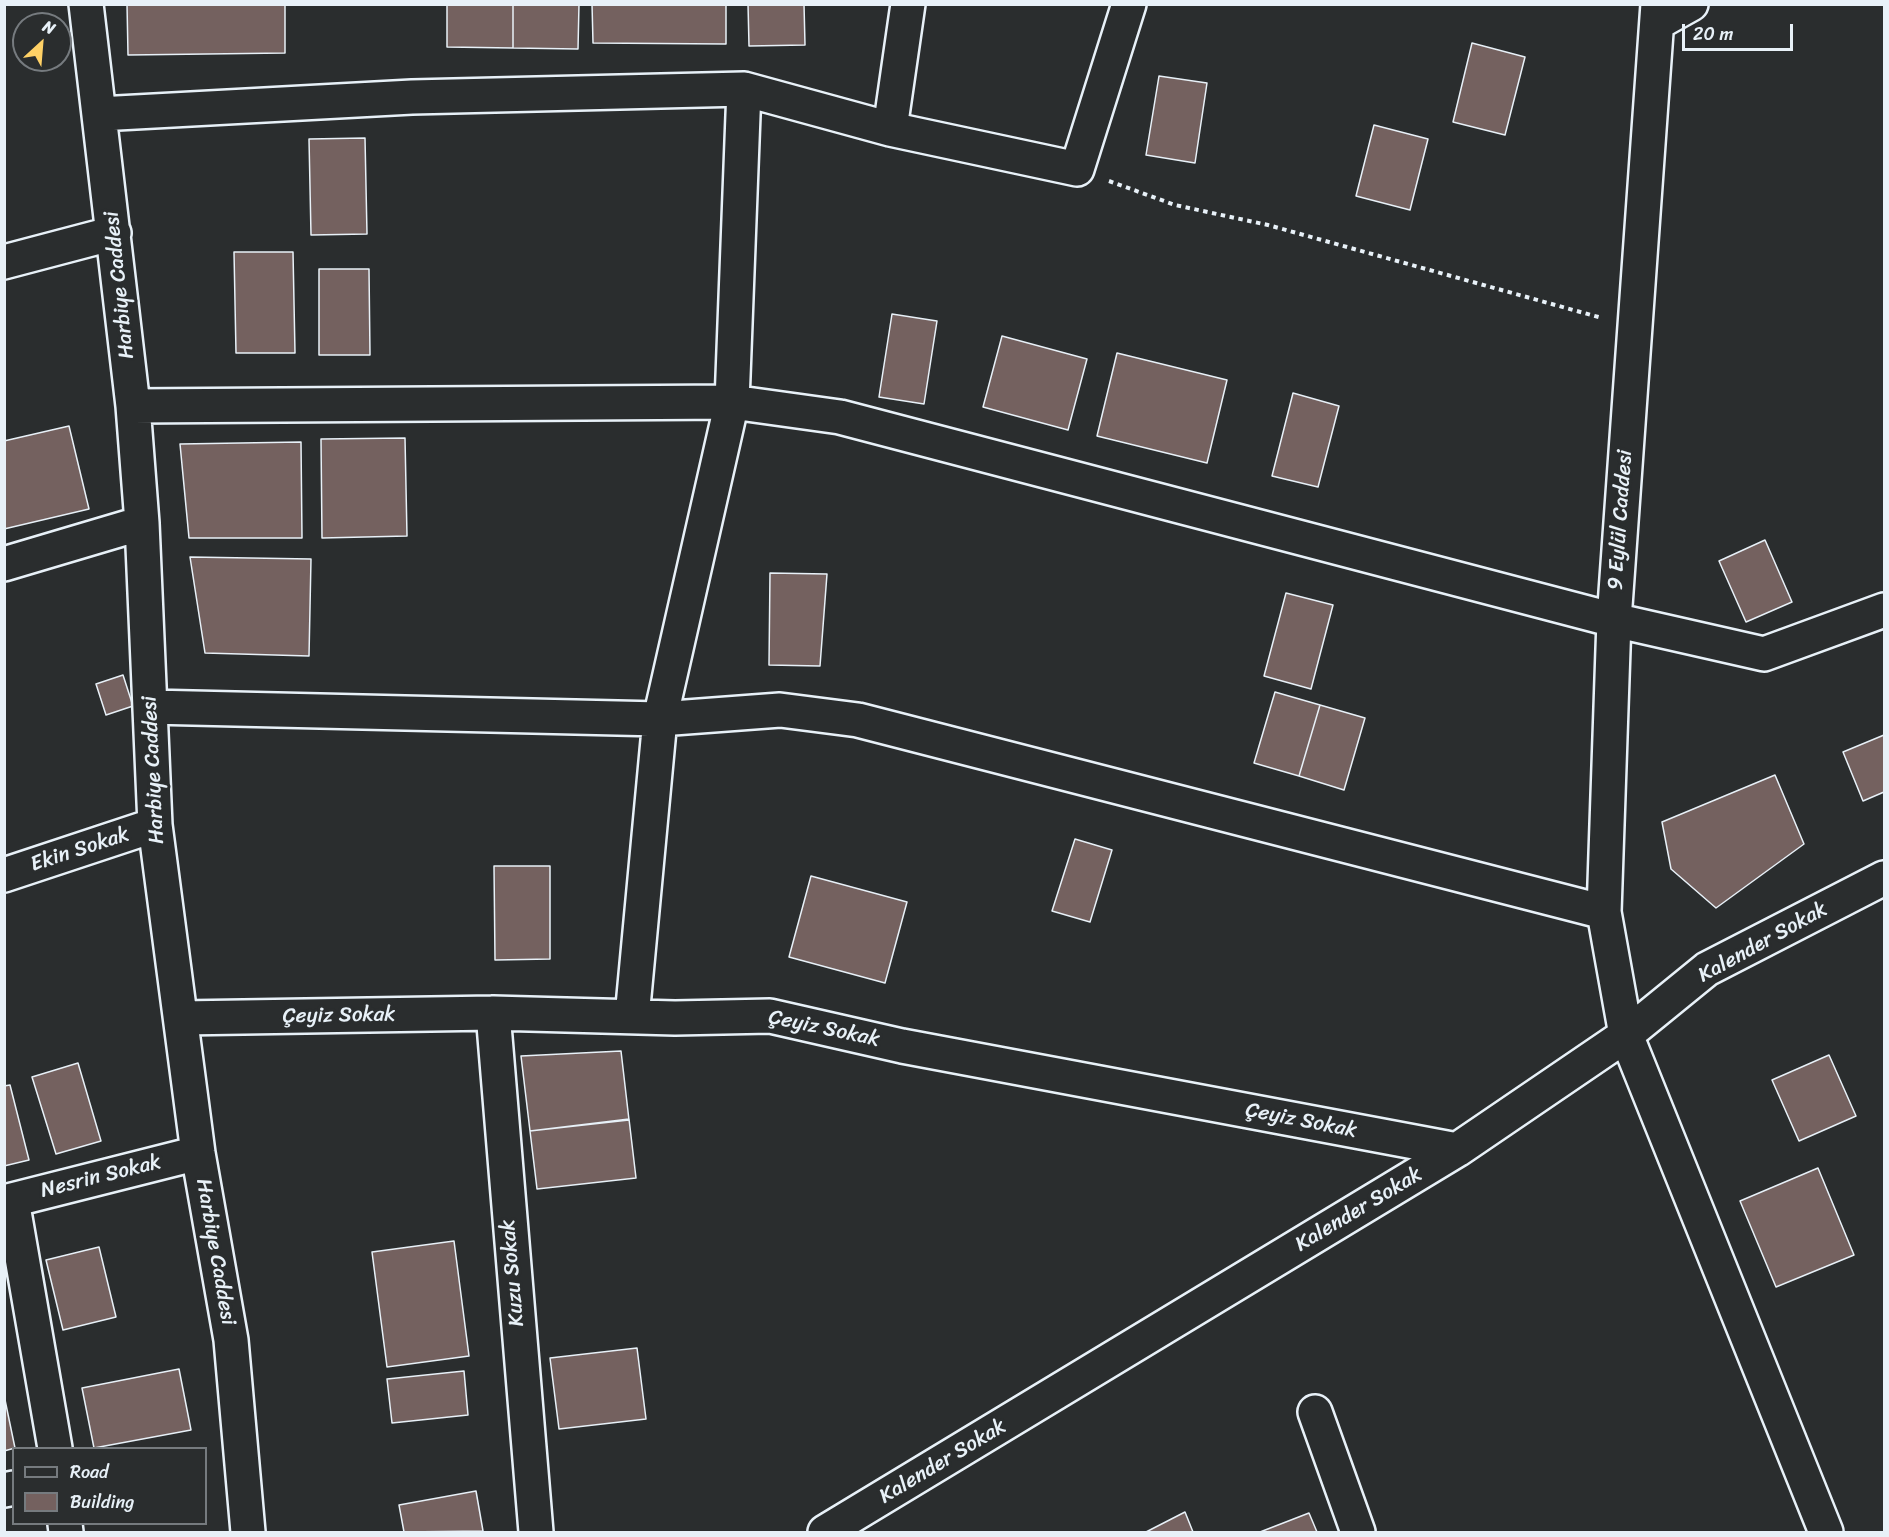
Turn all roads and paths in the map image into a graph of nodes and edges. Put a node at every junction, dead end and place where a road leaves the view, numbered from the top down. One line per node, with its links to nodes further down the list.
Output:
1 (86, 4): 7 (street, Harbiye Caddesi)
2 (908, 4): 8 (street)
3 (1129, 4): 9 (street)
4 (1691, 4): 5 (street)
5 (1658, 14): 12 (street, 9 Eylül Caddesi)
6 (744, 88): 7 (street); 8 (street); 13 (street)
7 (99, 114): 10 (street, Harbiye Caddesi)
8 (890, 129): 9 (street)
9 (1077, 169): 12 (path)
10 (114, 232): 11 (street); 14 (street, Harbiye Caddesi)
11 (4, 262)
12 (1634, 327): 18 (street, 9 Eylül Caddesi)
13 (732, 402): 14 (street); 18 (street); 20 (street)
14 (133, 406): 15 (street, Harbiye Caddesi)
15 (142, 523): 16 (street); 19 (street, Harbiye Caddesi)
16 (4, 564)
17 (1884, 610): 18 (street)
18 (1614, 620): 24 (street, 9 Eylül Caddesi)
19 (150, 707): 20 (street); 21 (street, Harbiye Caddesi)
20 (660, 719): 24 (street); 26 (street)
21 (155, 825): 22 (street, Ekin Sokak); 27 (street, Harbiye Caddesi)
22 (4, 875)
23 (1884, 878): 28 (street, Kalender Sokak)
24 (1604, 912): 28 (street, 9 Eylül Caddesi)
25 (493, 1013): 26 (street, Çeyiz Sokak); 27 (street, Çeyiz Sokak); 35 (street, Kuzu Sokak)
26 (632, 1017): 29 (street, Çeyiz Sokak)
27 (181, 1018): 30 (street, Harbiye Caddesi)
28 (1626, 1035): 29 (street, Kalender Sokak); 38 (street, 9 Eylül Caddesi)
29 (1457, 1150): 36 (street, Kalender Sokak)
30 (198, 1153): 31 (street, Nesrin Sokak); 34 (street, Harbiye Caddesi)
31 (8, 1201): 33 (street)
32 (1315, 1412): 37 (street)
33 (55, 1447)
34 (248, 1533)
35 (536, 1533)
36 (825, 1533)
37 (1358, 1533)
38 (1826, 1533)

